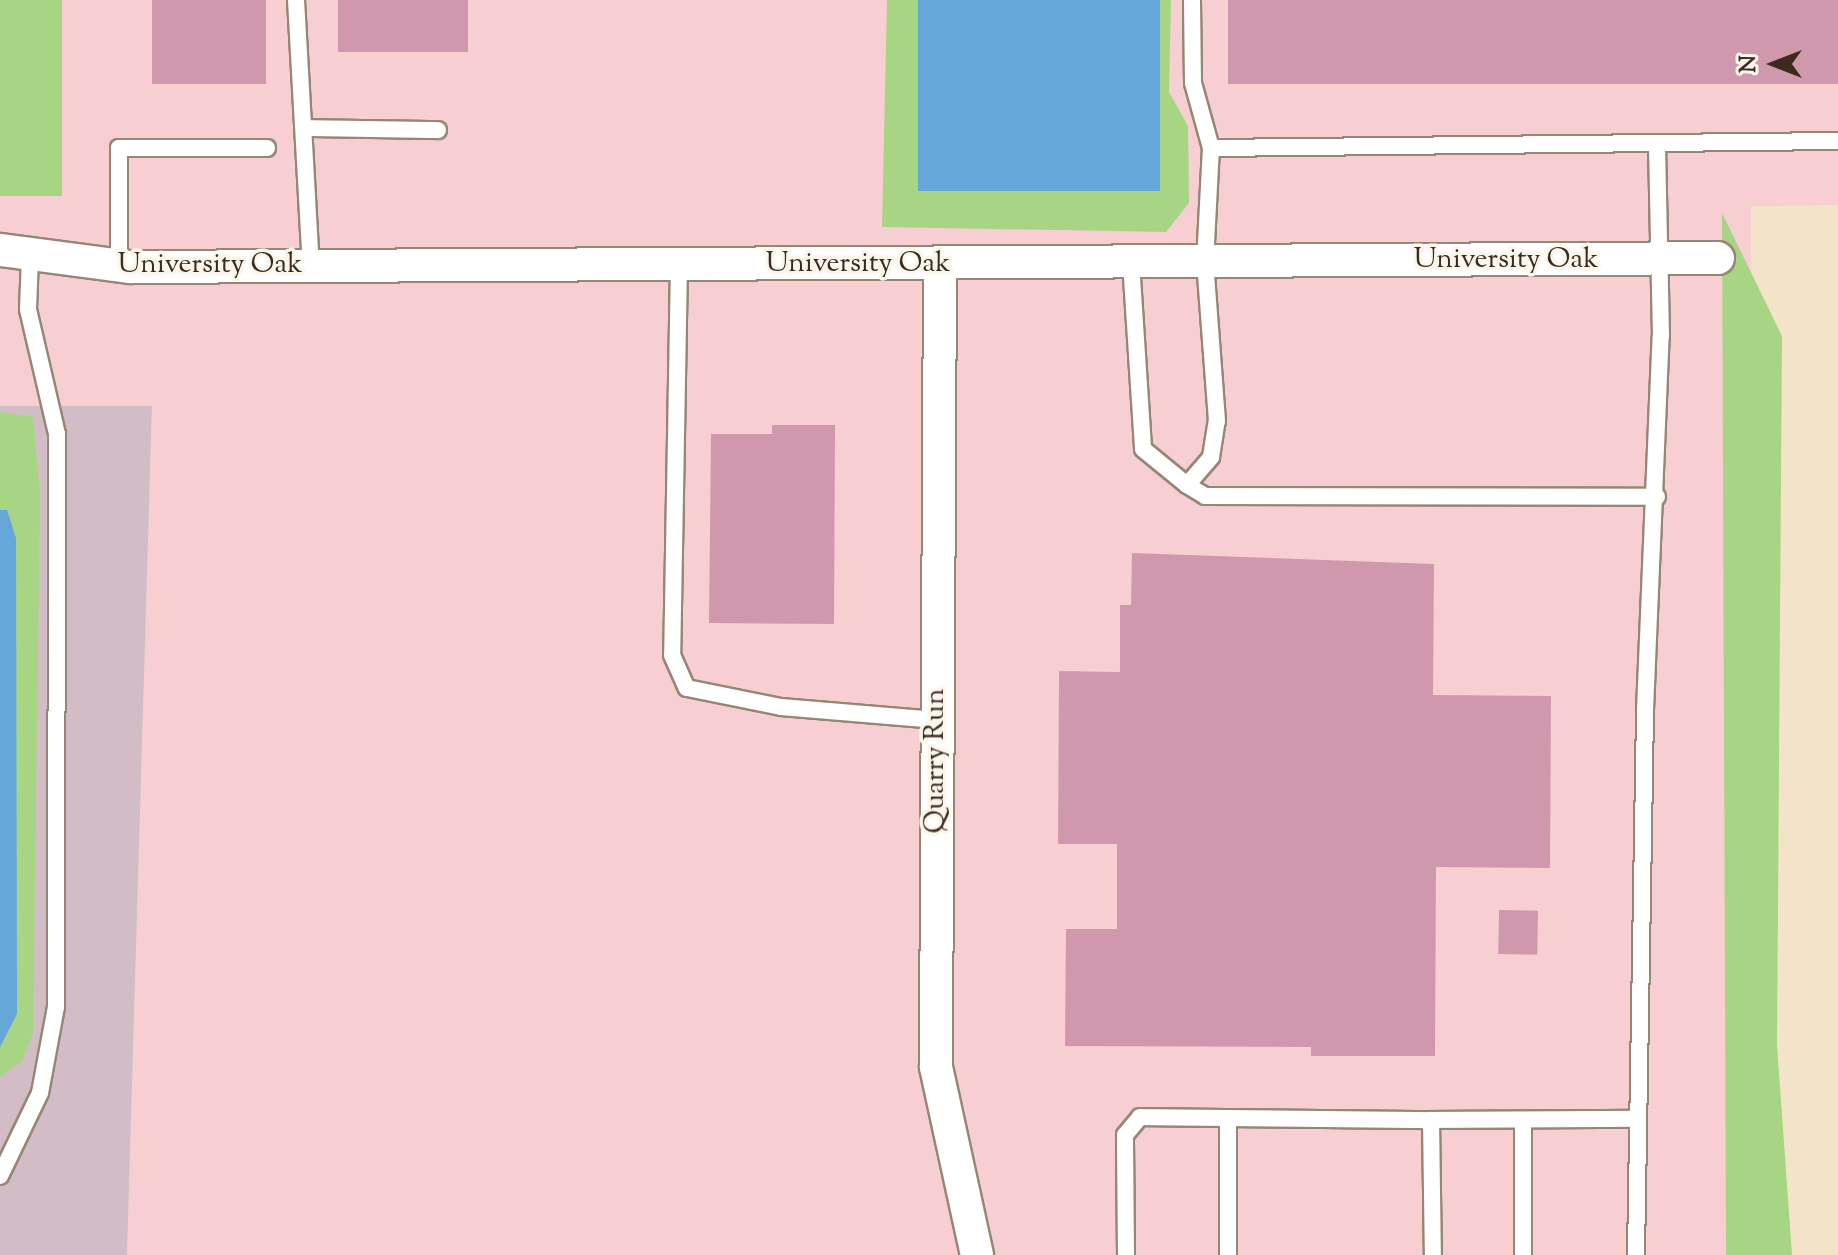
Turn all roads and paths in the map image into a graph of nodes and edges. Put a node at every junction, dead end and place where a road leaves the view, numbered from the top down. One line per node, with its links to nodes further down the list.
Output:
1 (296, 0): 3 (lane)
2 (1192, 0): 8 (lane)
3 (304, 128): 4 (lane); 17 (lane)
4 (438, 130)
5 (1838, 141): 6 (lane)
6 (1657, 143): 8 (lane); 11 (lane)
7 (267, 148): 16 (lane)
8 (1211, 148): 13 (lane)
9 (15, 254): 16 (street, University Oak); 25 (lane)
10 (1718, 258): 11 (street, University Oak)
11 (1659, 259): 13 (street, University Oak); 19 (lane)
12 (1131, 262): 13 (street, University Oak); 14 (street, University Oak); 18 (lane)
13 (1205, 262): 18 (lane)
14 (940, 263): 15 (street, University Oak); 20 (street, Quarry Run)
15 (679, 264): 17 (street, University Oak); 20 (lane)
16 (119, 266): 17 (street, University Oak)
17 (311, 266)
18 (1187, 485): 19 (lane)
19 (1657, 497): 22 (lane)
20 (936, 720): 26 (street, Quarry Run)
21 (1228, 1118): 23 (lane); 27 (lane); 28 (lane)
22 (1638, 1119): 24 (lane); 31 (lane)
23 (1431, 1120): 24 (lane); 29 (lane)
24 (1523, 1120): 30 (lane)
25 (0, 1176)
26 (977, 1255)
27 (1126, 1255)
28 (1228, 1255)
29 (1433, 1255)
30 (1523, 1255)
31 (1636, 1255)

